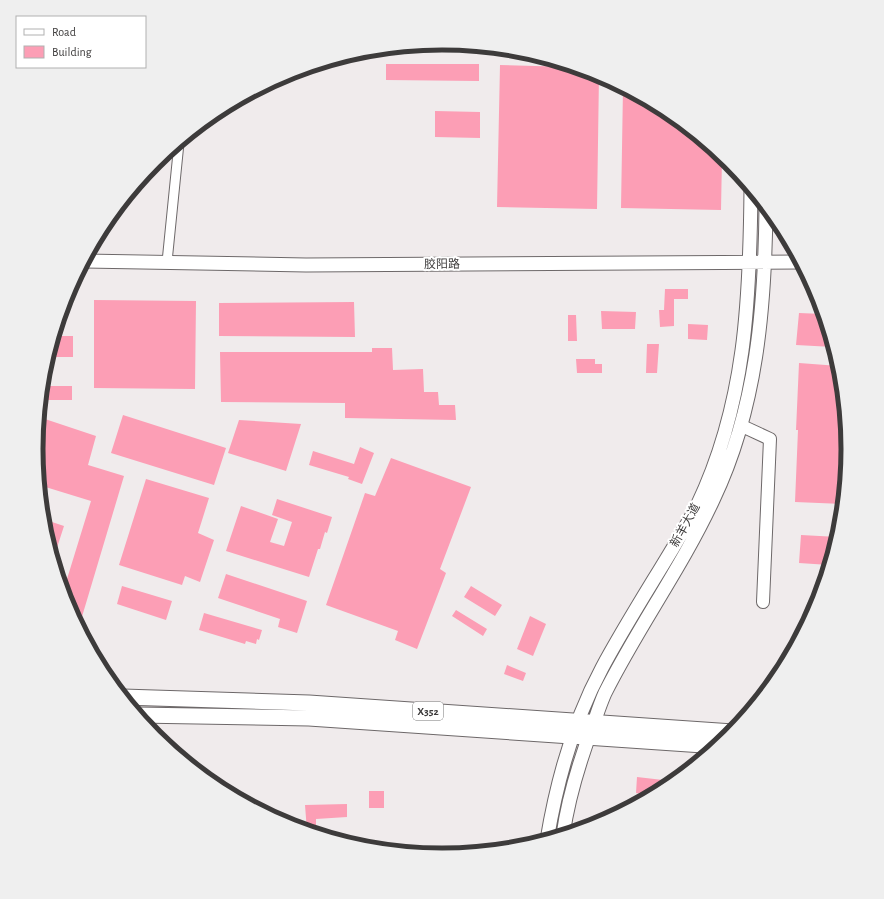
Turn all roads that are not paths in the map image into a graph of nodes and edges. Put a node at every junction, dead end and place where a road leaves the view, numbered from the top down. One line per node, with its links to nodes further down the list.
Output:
1 (178, 151): 5 (street)
2 (751, 197): 6 (main road, 新羊大道)
3 (766, 217): 7 (main road, 新羊大道)
4 (90, 261): 5 (main road, 胶阳路)
5 (167, 262): 6 (main road, 胶阳路)
6 (750, 262): 7 (main road, 胶阳路); 13 (main road, 新羊大道)
7 (766, 262): 8 (main road, 胶阳路); 9 (main road, 新羊大道)
8 (794, 262)
9 (742, 426): 10 (street); 14 (main road, 新羊大道)
10 (763, 602)
11 (129, 697): 13 (main road, X352)
12 (144, 715): 16 (main road, X352)
13 (578, 721): 14 (main road, X352); 16 (main road, 新羊大道)
14 (592, 729): 15 (main road, X352); 16 (main road, X352); 17 (main road, X352); 18 (main road, 新羊大道)
15 (724, 732)
16 (573, 735): 19 (main road, 新羊大道)
17 (710, 745)
18 (564, 829)
19 (548, 834)

